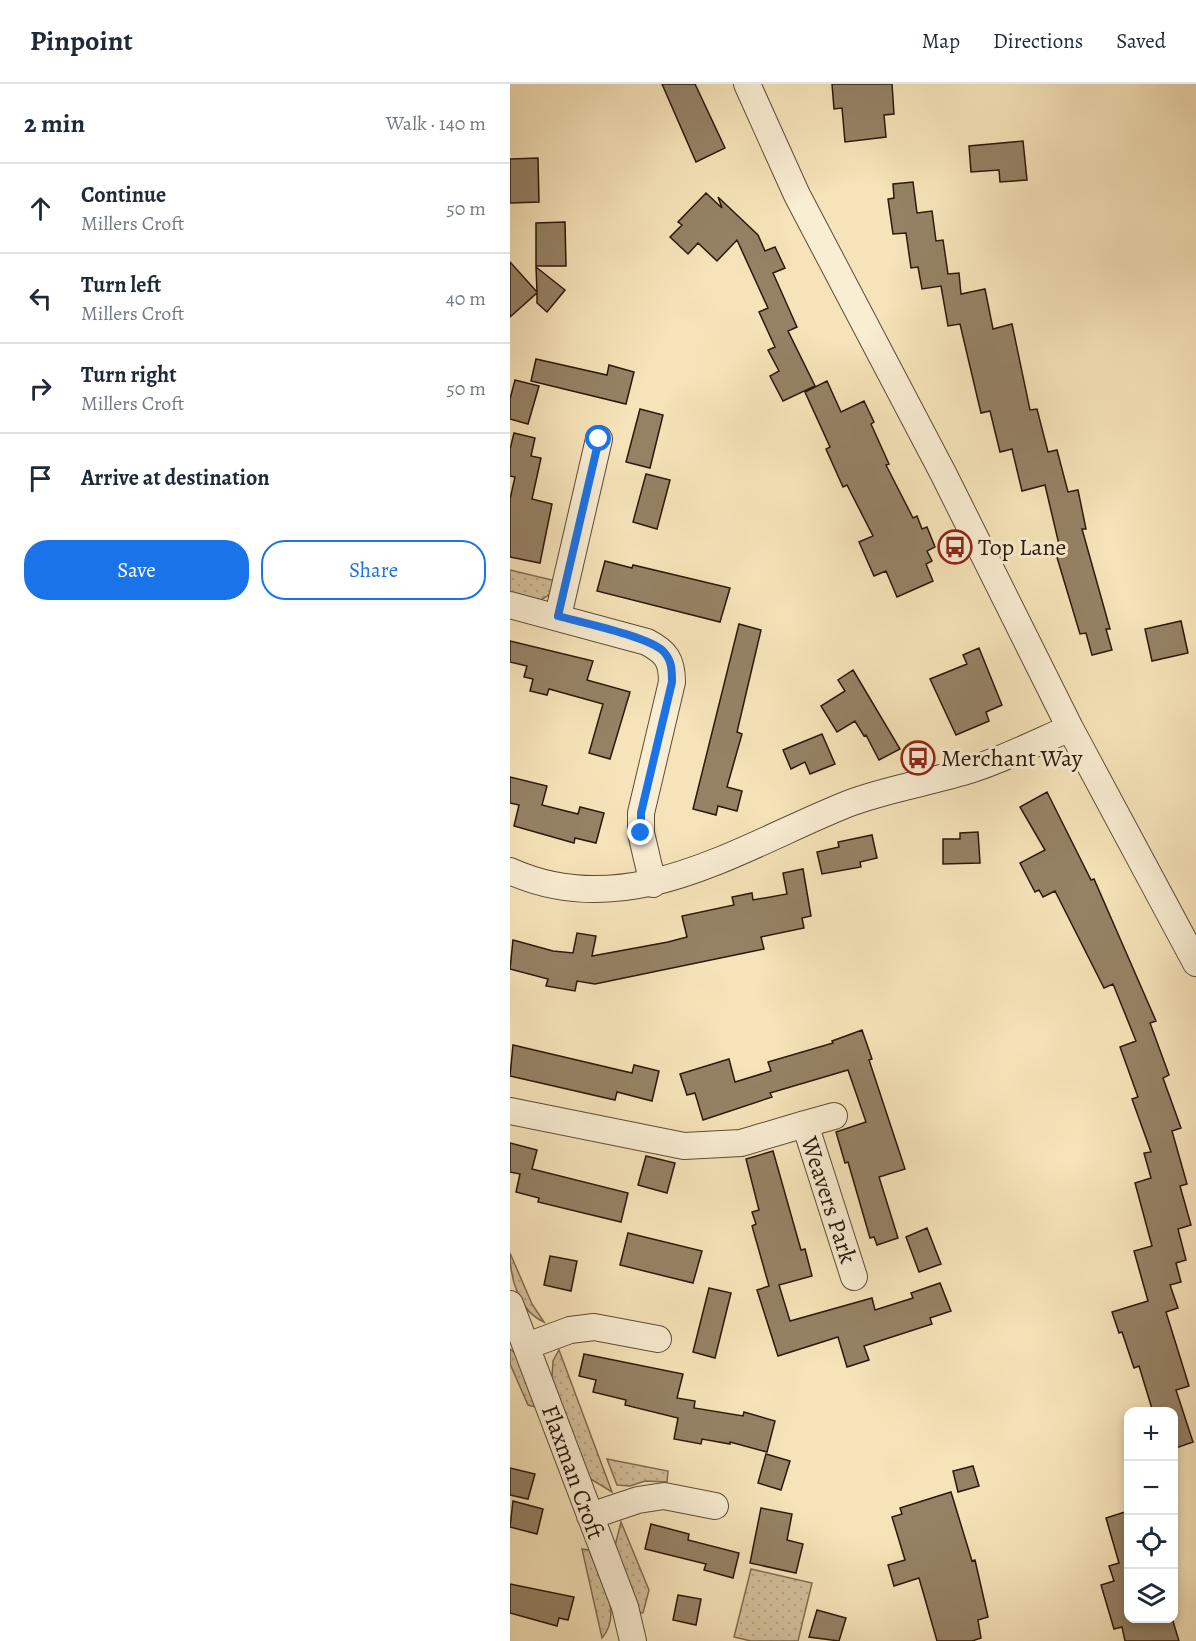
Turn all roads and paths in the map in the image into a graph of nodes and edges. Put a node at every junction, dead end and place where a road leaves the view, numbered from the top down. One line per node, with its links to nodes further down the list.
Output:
1 (747, 84): 5 (street)
2 (599, 439): 4 (street)
3 (510, 605): 4 (street)
4 (558, 616): 7 (street)
5 (1070, 728): 7 (street); 8 (street)
6 (510, 871): 7 (street)
7 (653, 884)
8 (1196, 963)
9 (510, 1111): 11 (street, Weavers Park)
10 (834, 1116): 11 (street, Weavers Park)
11 (805, 1124): 12 (street, Weavers Park)
12 (854, 1276)
13 (511, 1311): 15 (street, Flaxman Croft)
14 (658, 1339): 15 (street)
15 (527, 1346): 17 (street, Flaxman Croft)
16 (715, 1506): 17 (street)
17 (590, 1516): 18 (street, Flaxman Croft)
18 (633, 1641)

